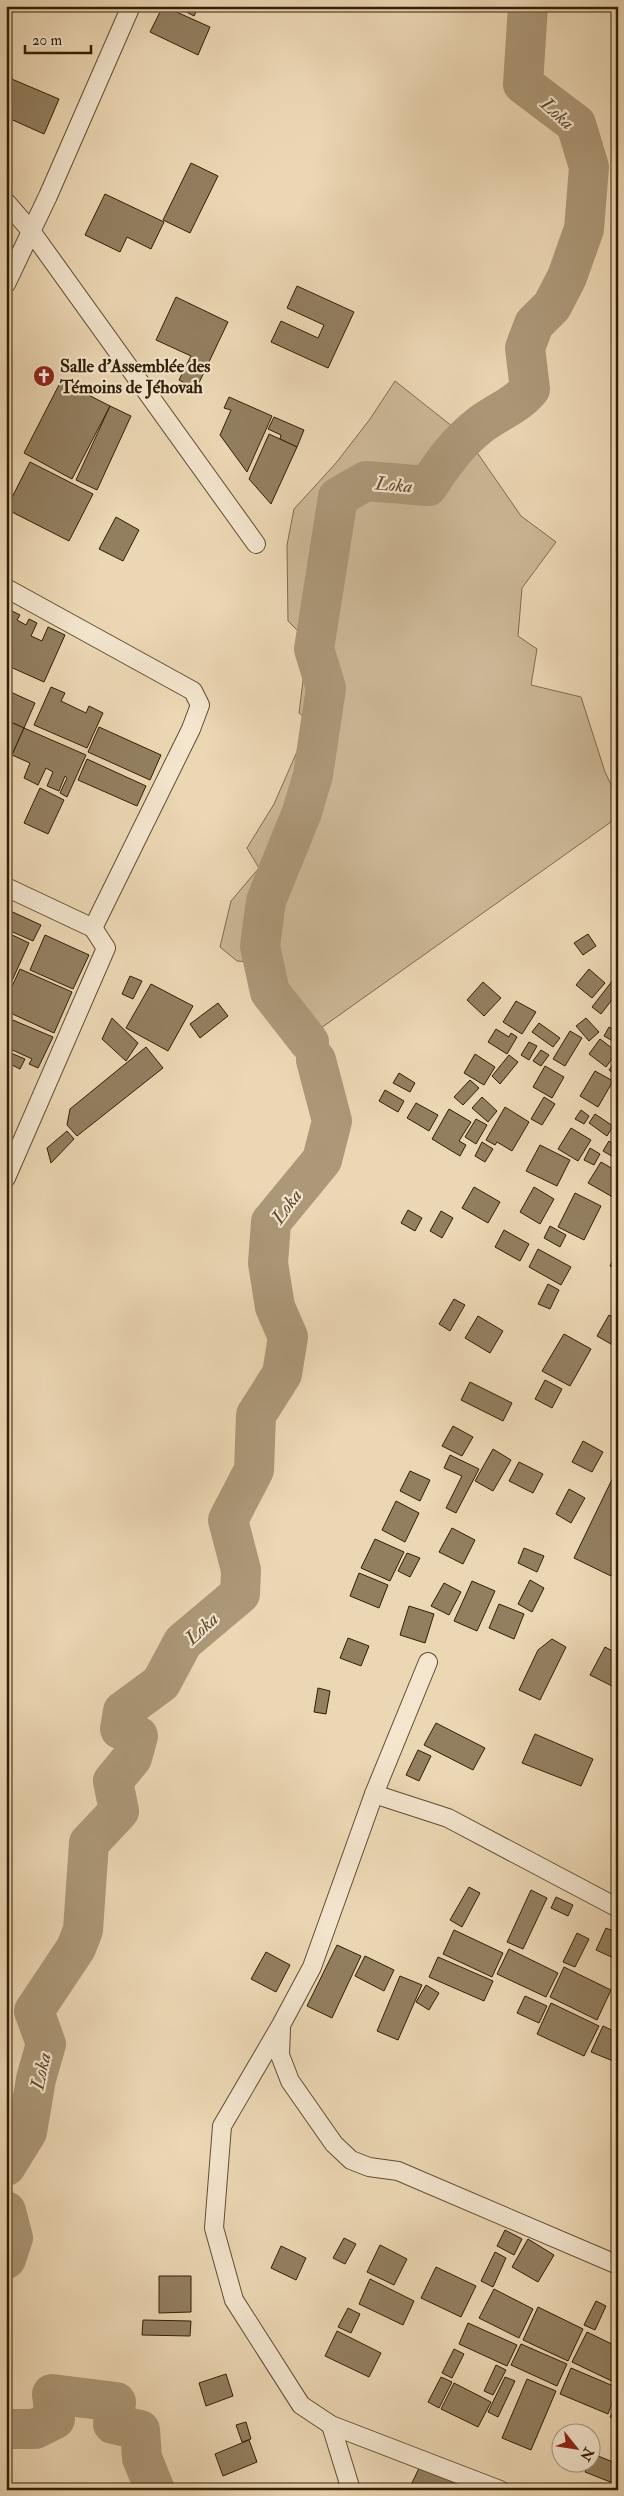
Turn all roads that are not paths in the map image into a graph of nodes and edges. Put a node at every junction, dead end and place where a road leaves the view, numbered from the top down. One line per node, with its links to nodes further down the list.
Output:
1 (131, 6): 3 (street)
2 (6, 202): 3 (street)
3 (31, 231): 4 (street); 5 (street)
4 (6, 284)
5 (256, 544)
6 (6, 588): 8 (street)
7 (6, 887): 8 (street)
8 (93, 928): 9 (street)
9 (6, 1178)
10 (428, 1662): 11 (street)
11 (374, 1794): 12 (street); 13 (street)
12 (618, 1908)
13 (281, 2026): 14 (street); 15 (street)
14 (618, 2265)
15 (331, 2425): 16 (street); 17 (street)
16 (351, 2490)
17 (500, 2490)

